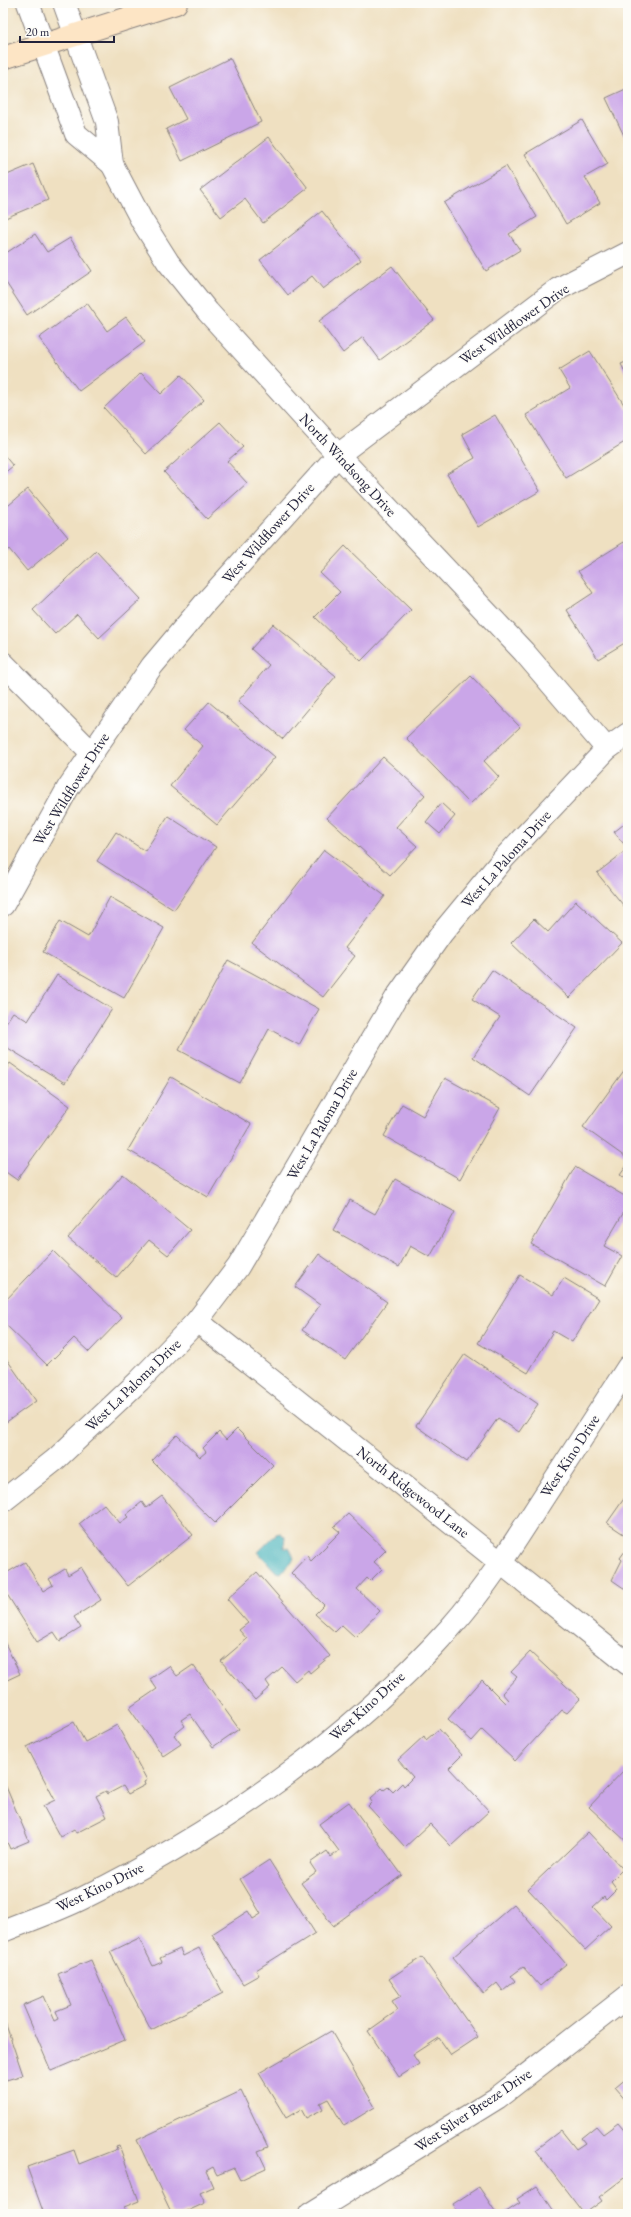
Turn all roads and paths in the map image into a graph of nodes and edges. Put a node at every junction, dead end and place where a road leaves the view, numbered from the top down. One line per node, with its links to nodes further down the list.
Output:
1 (28, 3): 5 (street, North Windsong Drive)
2 (64, 3): 4 (street, North Windsong Drive)
3 (176, 3): 4 (street)
4 (75, 34): 5 (street); 7 (street, North Windsong Drive)
5 (43, 45): 6 (street); 7 (street, North Windsong Drive)
6 (3, 58)
7 (112, 164): 9 (street, North Windsong Drive)
8 (628, 253): 9 (street, West Wildflower Drive)
9 (338, 455): 12 (street, North Windsong Drive); 13 (street, West Wildflower Drive)
10 (3, 663): 13 (street)
11 (628, 734): 12 (street, West La Paloma Drive)
12 (607, 749): 15 (street, West La Paloma Drive)
13 (91, 752): 14 (street, West Wildflower Drive)
14 (3, 905)
15 (197, 1320): 17 (street, West La Paloma Drive); 18 (street, North Ridgewood Lane)
16 (628, 1367): 18 (street, West Kino Drive)
17 (3, 1501)
18 (502, 1562): 19 (street, North Ridgewood Lane); 20 (street, West Kino Drive)
19 (628, 1664)
20 (3, 1931)
21 (628, 1996): 22 (street, West Silver Breeze Drive)
22 (310, 2214)

